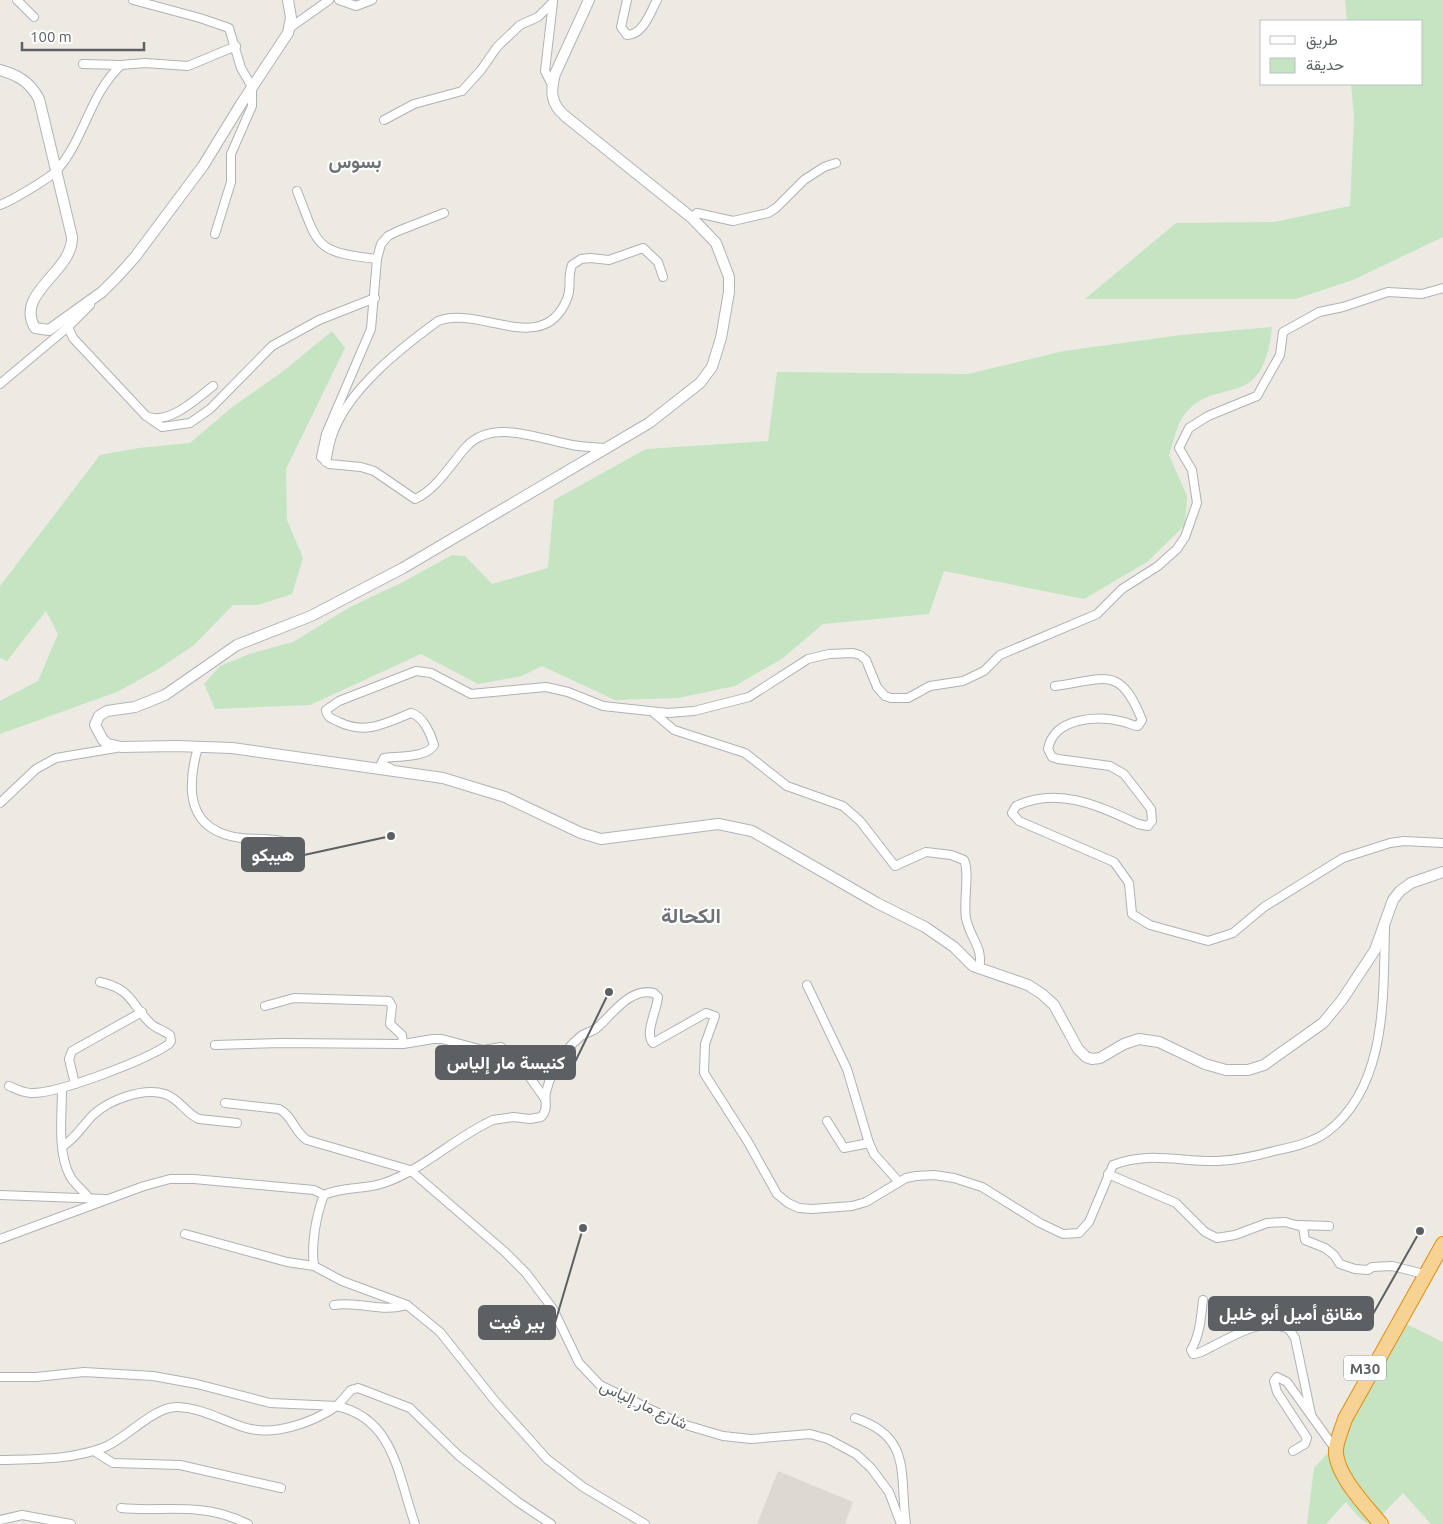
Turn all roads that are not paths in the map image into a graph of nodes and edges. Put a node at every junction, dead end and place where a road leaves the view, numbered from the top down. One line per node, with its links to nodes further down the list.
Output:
1 (18, 0): 11 (street)
2 (133, 0): 13 (street)
3 (288, 0): 12 (main road)
4 (329, 0): 12 (street)
5 (339, 0): 6 (street)
6 (372, 0)
7 (589, 0): 17 (main road)
8 (627, 0): 9 (street)
9 (656, 0)
10 (553, 1): 17 (street); 19 (street)
11 (34, 17)
12 (288, 33): 18 (main road)
13 (236, 46): 15 (street); 18 (street)
14 (83, 64): 15 (street)
15 (121, 65): 21 (street)
16 (0, 70): 21 (main road)
17 (552, 85): 25 (main road)
18 (252, 87): 26 (street); 30 (main road)
19 (384, 120)
20 (836, 163): 25 (street)
21 (58, 170): 23 (street); 30 (main road)
22 (298, 191): 27 (street)
23 (0, 205)
24 (444, 213): 27 (street)
25 (692, 218): 36 (main road)
26 (214, 234)
27 (377, 259): 31 (street)
28 (663, 277): 37 (street)
29 (1443, 288): 39 (street)
30 (102, 292): 32 (street)
31 (375, 298): 35 (street); 37 (street)
32 (68, 327): 33 (street); 35 (street)
33 (0, 384)
34 (213, 386): 35 (street)
35 (150, 418)
36 (606, 448): 37 (street); 40 (main road)
37 (326, 462)
38 (1055, 686): 44 (street)
39 (654, 713): 42 (street); 48 (street)
40 (121, 747): 41 (main road); 43 (street)
41 (198, 747): 42 (main road); 45 (street)
42 (394, 770): 48 (main road)
43 (0, 803)
44 (1443, 843)
45 (288, 866)
46 (1443, 872): 47 (main road)
47 (1386, 918): 48 (main road); 65 (street)
48 (979, 969)
49 (100, 982): 52 (street)
50 (807, 985): 62 (street)
51 (265, 1006): 53 (street)
52 (142, 1012): 55 (street); 55 (street)
53 (403, 1044): 54 (street); 58 (street)
54 (215, 1045)
55 (75, 1084): 57 (street)
56 (8, 1086): 57 (street)
57 (62, 1089): 63 (street)
58 (545, 1099): 64 (street); 66 (street)
59 (225, 1102): 64 (street)
60 (827, 1121): 62 (street)
61 (237, 1122): 63 (street)
62 (868, 1143): 66 (street)
63 (63, 1146): 69 (street)
64 (410, 1170): 68 (street); 98 (street, شارع مار إلياس)
65 (1108, 1174): 66 (street); 71 (street)
66 (899, 1182)
67 (0, 1195): 69 (street)
68 (324, 1195): 70 (street); 77 (street)
69 (88, 1197): 70 (street)
70 (107, 1199): 75 (street)
71 (1300, 1225): 72 (street); 78 (street)
72 (1329, 1226)
73 (1443, 1231): 78 (highway, M30)
74 (186, 1234): 77 (street)
75 (0, 1239)
76 (1443, 1244): 86 (highway, M30)
77 (314, 1266): 81 (street)
78 (1420, 1272): 86 (highway, M30)
79 (1203, 1300): 84 (street)
80 (334, 1305): 81 (street)
81 (408, 1306): 97 (street)
82 (0, 1377): 83 (street)
83 (337, 1406): 87 (street); 95 (street); 96 (street)
84 (1311, 1414): 86 (street); 88 (street)
85 (855, 1418): 99 (street)
86 (1333, 1447): 100 (highway, M30)
87 (94, 1451): 89 (street); 90 (street)
88 (1293, 1451)
89 (0, 1460)
90 (282, 1488)
91 (122, 1508): 94 (street)
92 (0, 1520): 93 (street)
93 (71, 1524)
94 (248, 1524)
95 (415, 1524)
96 (551, 1524)
97 (645, 1524)
98 (901, 1524)
99 (906, 1524)
100 (1380, 1524)

